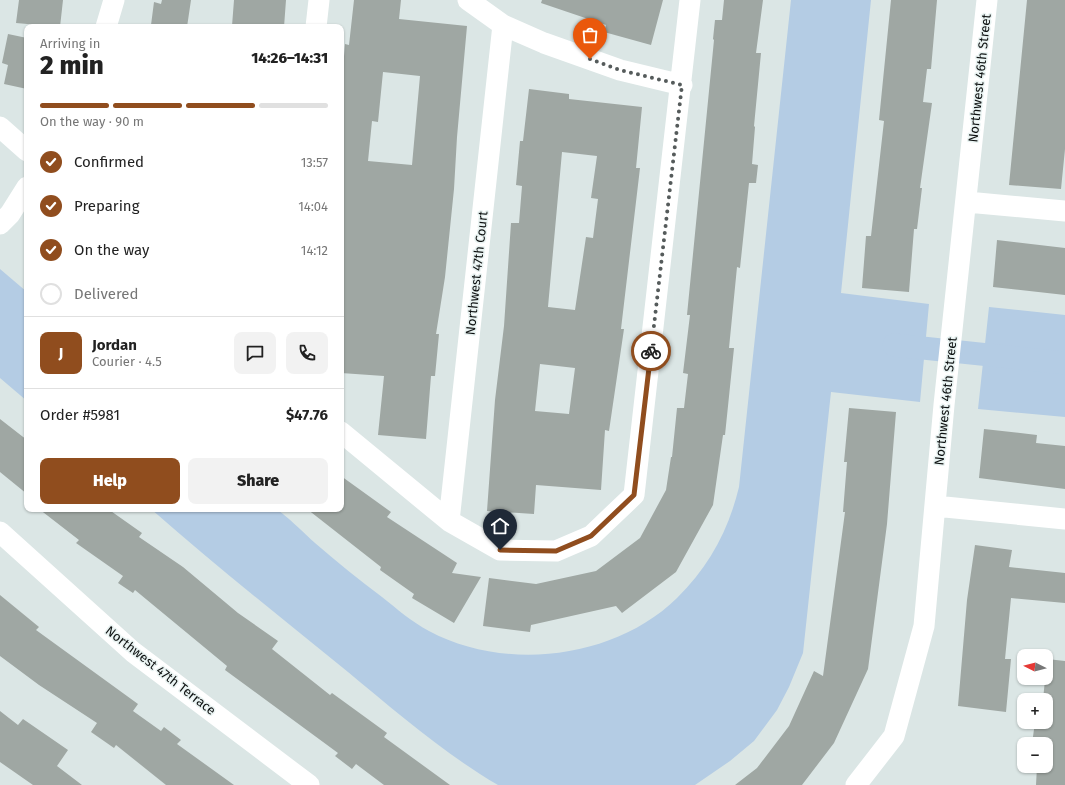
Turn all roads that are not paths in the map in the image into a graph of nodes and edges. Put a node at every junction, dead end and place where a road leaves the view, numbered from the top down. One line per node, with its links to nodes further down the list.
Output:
1 (114, 0): 6 (street)
2 (319, 0): 7 (street)
3 (468, 0): 8 (street)
4 (690, 0): 9 (street)
5 (987, 0): 13 (street, Northwest 46th Street)
6 (107, 24)
7 (316, 24)
8 (503, 25): 9 (street); 19 (street, Northwest 47th Court)
9 (682, 85): 19 (street)
10 (0, 126): 11 (street)
11 (24, 148)
12 (24, 191): 15 (street)
13 (967, 202): 14 (street); 17 (street, Northwest 46th Street)
14 (1065, 211)
15 (5, 219)
16 (344, 434): 19 (street)
17 (934, 506): 18 (street); 22 (street, Northwest 46th Street)
18 (1065, 519)
19 (449, 521)
20 (0, 532): 21 (street, Northwest 47th Terrace)
21 (309, 785)
22 (856, 785)

